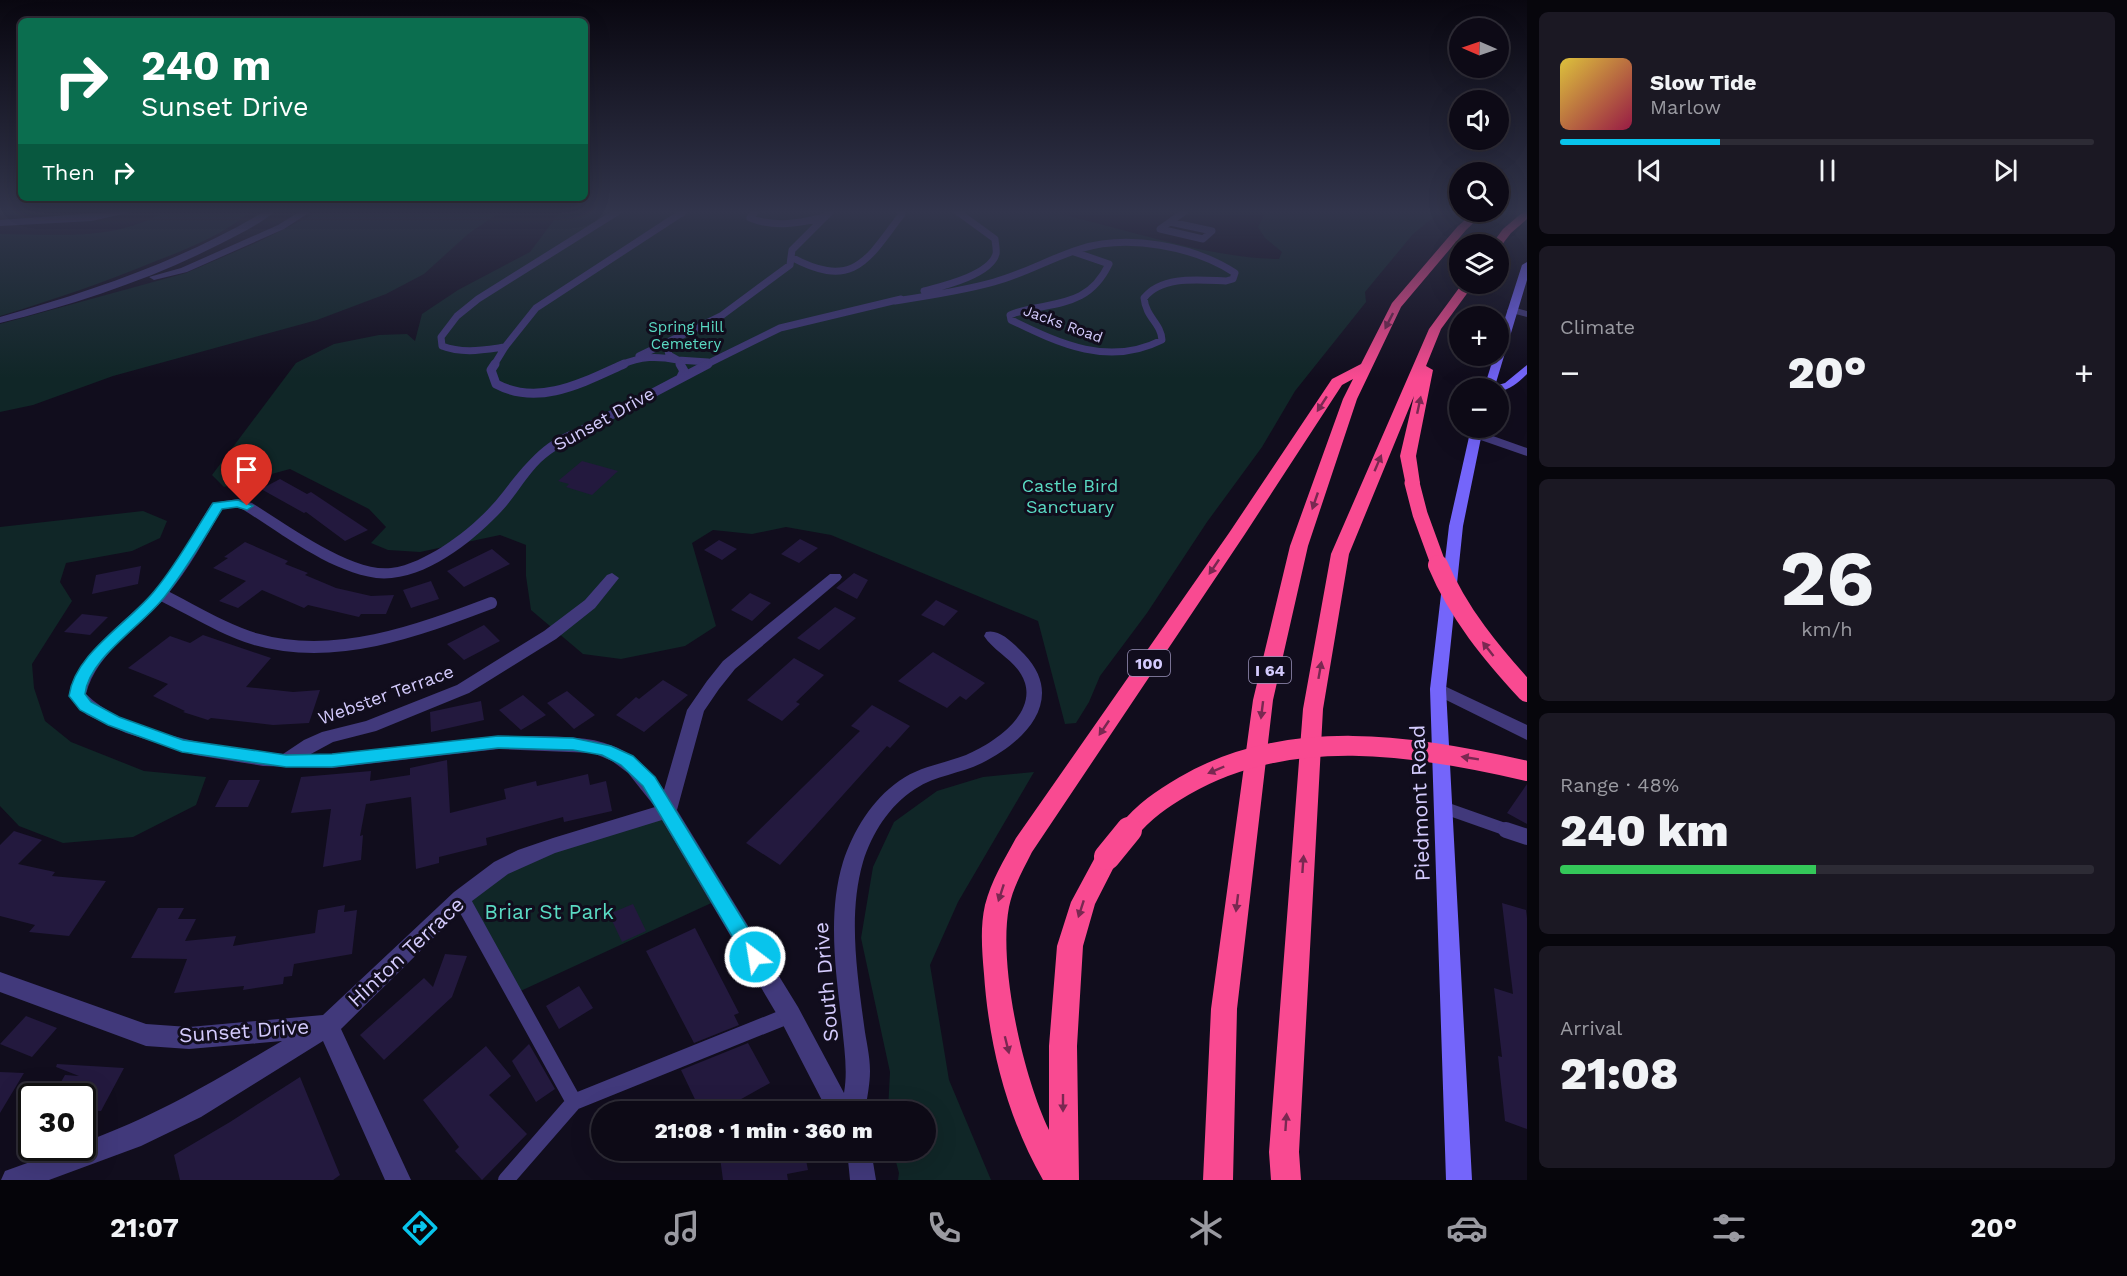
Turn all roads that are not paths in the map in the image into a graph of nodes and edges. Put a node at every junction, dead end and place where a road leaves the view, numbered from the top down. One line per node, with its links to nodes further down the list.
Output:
1 (159, 267): 14 (street)
2 (191, 267): 14 (street)
3 (528, 267): 22 (lane)
4 (598, 267): 22 (lane)
5 (787, 267): 21 (lane)
6 (811, 267): 7 (lane)
7 (847, 267)
8 (985, 267): 16 (lane, Sunset Drive)
9 (1034, 267): 16 (lane, Jacks Road)
10 (1107, 267): 11 (lane, Jacks Road)
11 (1228, 267)
12 (1429, 267): 26 (highway, I 64, one-way to 26)
13 (1526, 267): 17 (street)
14 (130, 279): 19 (street)
15 (1461, 294): 20 (highway, I 64)
16 (895, 301): 25 (lane, Sunset Drive)
17 (1512, 310): 18 (street); 29 (street)
18 (1527, 314)
19 (0, 320)
20 (1435, 329): 41 (highway, one-way to 20, bridge); 62 (highway, I 64, one-way to 20)
21 (666, 343): 23 (lane); 24 (lane)
22 (505, 347): 23 (lane)
23 (637, 358): 24 (lane)
24 (678, 360): 25 (lane); 28 (lane)
25 (712, 362): 28 (lane, Sunset Drive)
26 (1365, 367): 60 (highway, 100, one-way to 60); 61 (highway, I 64, one-way to 61)
27 (1527, 368): 30 (street)
28 (681, 376): 31 (lane, Sunset Drive)
29 (1492, 378)
30 (1509, 385)
31 (579, 432): 37 (street, Sunset Drive)
32 (1474, 438): 40 (street, Piedmont Road)
33 (1495, 438): 34 (street)
34 (1527, 452)
35 (835, 577): 46 (street)
36 (612, 578): 43 (street, Webster Terrace)
37 (160, 594): 38 (lane); 43 (street, Sunset Drive)
38 (491, 603)
39 (992, 636): 53 (street, South Drive)
40 (1438, 689): 42 (street); 45 (street, Piedmont Road)
41 (1527, 692)
42 (1527, 733)
43 (286, 761): 46 (street, Sunset Drive)
44 (1527, 771): 60 (highway, one-way to 60, bridge)
45 (1442, 807): 47 (lane); 63 (street, Piedmont Road)
46 (667, 811): 48 (street, Hinton Terrace); 50 (street, Sunset Drive)
47 (1527, 837)
48 (461, 898): 51 (street, Hinton Terrace); 54 (lane)
49 (0, 982): 51 (street, Sunset Drive)
50 (790, 1015): 52 (street, Sunset Drive); 54 (lane)
51 (328, 1026): 56 (street, Hinton Terrace); 57 (street, Sunset Drive)
52 (835, 1101)
53 (854, 1101)
54 (574, 1102): 58 (lane)
55 (860, 1161): 59 (street)
56 (14, 1180)
57 (398, 1180)
58 (506, 1180)
59 (863, 1180)
60 (1062, 1180)
61 (1218, 1180)
62 (1286, 1180)
63 (1459, 1180)

